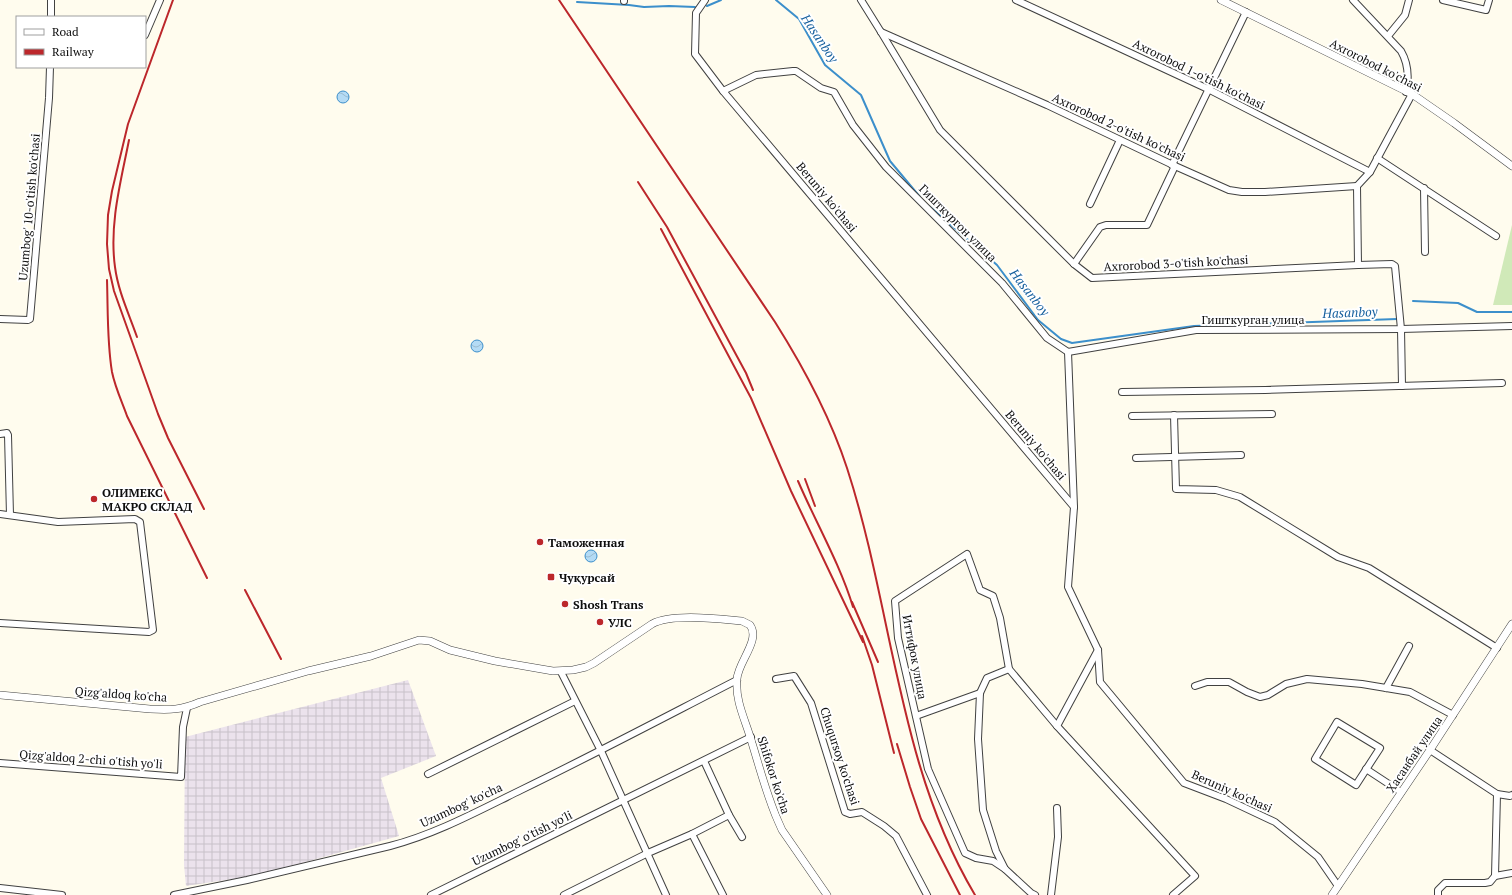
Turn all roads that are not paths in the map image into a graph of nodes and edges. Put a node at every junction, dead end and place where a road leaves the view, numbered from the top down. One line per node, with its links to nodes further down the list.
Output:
1 (51, 0): 12 (street)
2 (160, 0): 14 (street)
3 (705, 0): 18 (street, Beruniy ko'chasi)
4 (860, 0): 13 (street, Axrorobod 3-o'tish ko'chasi)
5 (1016, 0): 17 (street, Axrorobod 1-o'tish ko'chasi)
6 (1220, 0): 11 (street, Axrorobod ko'chasi)
7 (1353, 0): 15 (street)
8 (1409, 0): 15 (street)
9 (1443, 0): 10 (street)
10 (1489, 0)
11 (1246, 12): 17 (street); 19 (street, Axrorobod ko'chasi)
12 (51, 16)
13 (881, 32): 20 (street, Axrorobod 2-o'tish ko'chasi); 30 (street, Axrorobod 3-o'tish ko'chasi)
14 (146, 33)
15 (1388, 36): 19 (street)
16 (50, 68): 32 (street, Uzumbog' 10-o'tish ko'chasi)
17 (1208, 89): 22 (street); 24 (street, Axrorobod 1-o'tish ko'chasi)
18 (723, 91): 35 (street, Гишткургон улица); 46 (street, Beruniy ko'chasi)
19 (1409, 93): 21 (street); 23 (street, Axrorobod ko'chasi)
20 (1120, 140): 22 (street, Axrorobod 2-o'tish ko'chasi); 27 (street)
21 (1377, 158): 24 (street); 26 (street)
22 (1173, 166): 25 (street, Axrorobod 2-o'tish ko'chasi); 30 (street)
23 (1512, 166)
24 (1370, 172): 25 (street)
25 (1357, 186): 31 (street)
26 (1424, 188): 28 (street); 29 (street)
27 (1090, 204)
28 (1496, 236)
29 (1425, 252)
30 (1074, 264): 31 (street, Axrorobod 3-o'tish ko'chasi)
31 (1358, 265): 34 (street, Axrorobod 3-o'tish ko'chasi)
32 (0, 319)
33 (1512, 326): 34 (street, Гишткурган улица)
34 (1401, 329): 35 (street, Гишткурган улица); 37 (street)
35 (1068, 352): 46 (street)
36 (1502, 382): 37 (street)
37 (1402, 386): 38 (street)
38 (1122, 392)
39 (1272, 414): 40 (street)
40 (1174, 415): 41 (street); 44 (street)
41 (1132, 416)
42 (0, 434): 48 (street)
43 (1241, 455): 44 (street)
44 (1175, 457): 45 (street); 52 (street)
45 (1136, 458)
46 (1074, 508): 53 (street, Beruniy ko'chasi)
47 (0, 514): 48 (street)
48 (10, 515): 49 (street)
49 (0, 623)
50 (1512, 624): 52 (street, Хасанбай улица)
51 (1409, 646): 59 (street)
52 (1497, 648): 64 (street, Хасанбай улица)
53 (1098, 650): 66 (street); 86 (street, Beruniy ko'chasi)
54 (1009, 669): 60 (street, Иттифок улица); 65 (street, Иттифок улица); 66 (street)
55 (560, 672): 57 (street, Shifokor ko'cha); 62 (street); 63 (street, Qizg'aldoq ko'cha)
56 (776, 679): 95 (street, Chuqursoy ko'chasi)
57 (737, 680): 67 (street, Shifokor ko'cha); 69 (street, Uzumbog' ko'cha)
58 (1195, 686): 59 (street)
59 (1386, 688): 64 (street)
60 (980, 693): 65 (street); 83 (street, Иттифок улица)
61 (0, 695): 63 (street, Qizg'aldoq ko'cha)
62 (575, 701): 69 (street); 73 (street)
63 (187, 708): 71 (street, Qizg'aldoq 2-chi o'tish yo'li)
64 (1453, 715): 68 (street, Хасанбай улица)
65 (916, 716): 83 (street, Иттифок улица)
66 (1057, 726): 98 (street)
67 (751, 737): 70 (street, Uzumbog' o'tish yo'li); 94 (street, Shifokor ko'cha)
68 (1430, 750): 74 (street, Хасанбай улица); 75 (street)
69 (601, 751): 77 (street); 89 (street, Uzumbog' ko'cha)
70 (704, 761): 77 (street, Uzumbog' o'tish yo'li); 79 (street)
71 (0, 763)
72 (1366, 769): 72 (street); 74 (street)
73 (428, 774)
74 (1401, 792): 86 (street, Хасанбай улица)
75 (1497, 794): 76 (street); 85 (street)
76 (1512, 795)
77 (624, 801): 82 (street); 90 (street, Uzumbog' o'tish yo'li)
78 (1057, 808): 97 (street)
79 (729, 815): 80 (street); 81 (street)
80 (692, 834): 82 (street); 93 (street)
81 (742, 837)
82 (648, 853): 91 (street); 92 (street)
83 (1005, 869): 96 (street, Иттифок улица)
84 (1512, 873): 85 (street)
85 (1495, 876): 100 (street)
86 (1338, 886): 99 (street, Хасанбай улица)
87 (0, 888): 88 (street)
88 (62, 895)
89 (174, 895)
90 (430, 895)
91 (564, 895)
92 (666, 895)
93 (723, 895)
94 (827, 895)
95 (927, 895)
96 (1035, 895)
97 (1051, 895)
98 (1173, 895)
99 (1332, 895)
100 (1438, 895)

